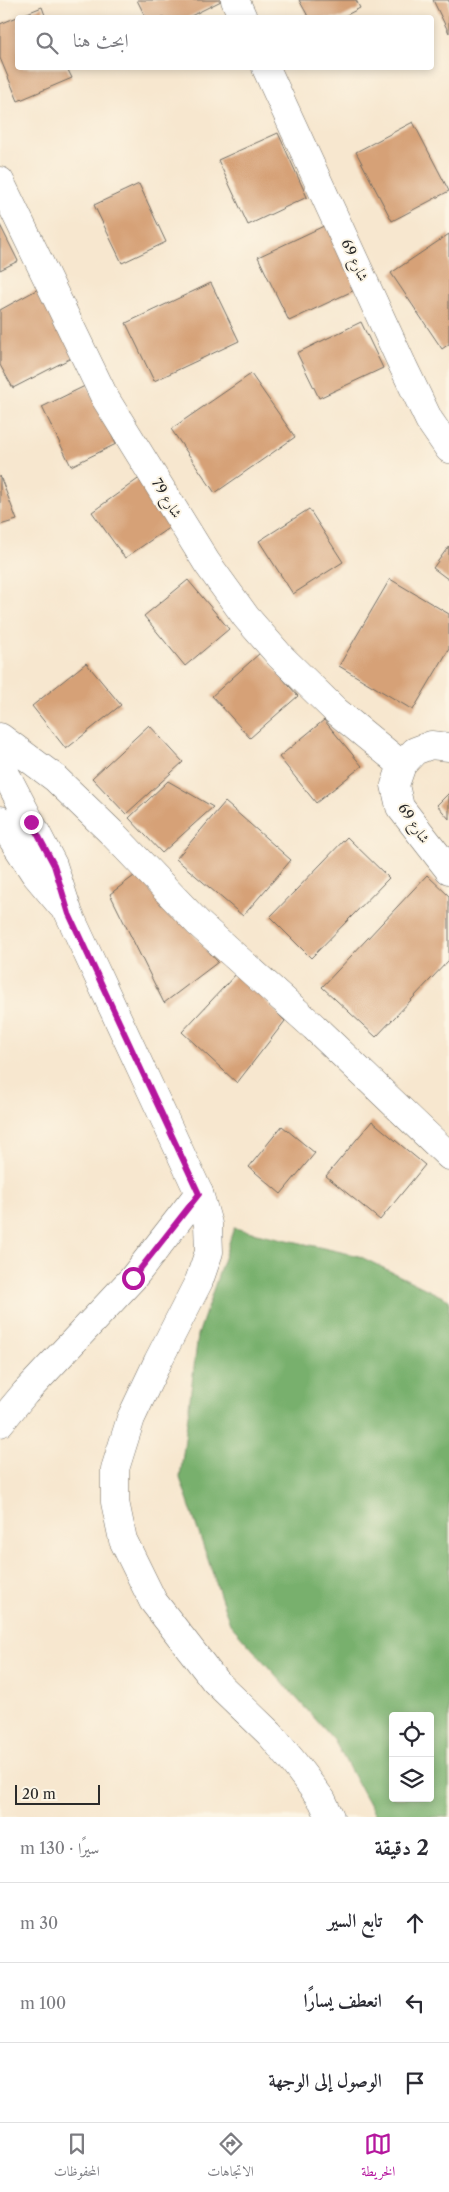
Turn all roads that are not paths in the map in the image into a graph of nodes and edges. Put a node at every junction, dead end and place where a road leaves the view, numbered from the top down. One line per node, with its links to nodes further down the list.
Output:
1 (235, 0): 2 (street)
2 (242, 15)
3 (267, 70): 5 (street, شارع 69)
4 (0, 181): 9 (street, شارع 79)
5 (449, 449)
6 (0, 737): 13 (street)
7 (449, 747): 9 (street)
8 (0, 763): 12 (street)
9 (402, 765): 11 (street, شارع 69)
10 (0, 820): 12 (street)
11 (449, 870)
12 (69, 914): 14 (street)
13 (449, 1156)
14 (199, 1194): 15 (street); 16 (street)
15 (0, 1423)
16 (330, 1817)

